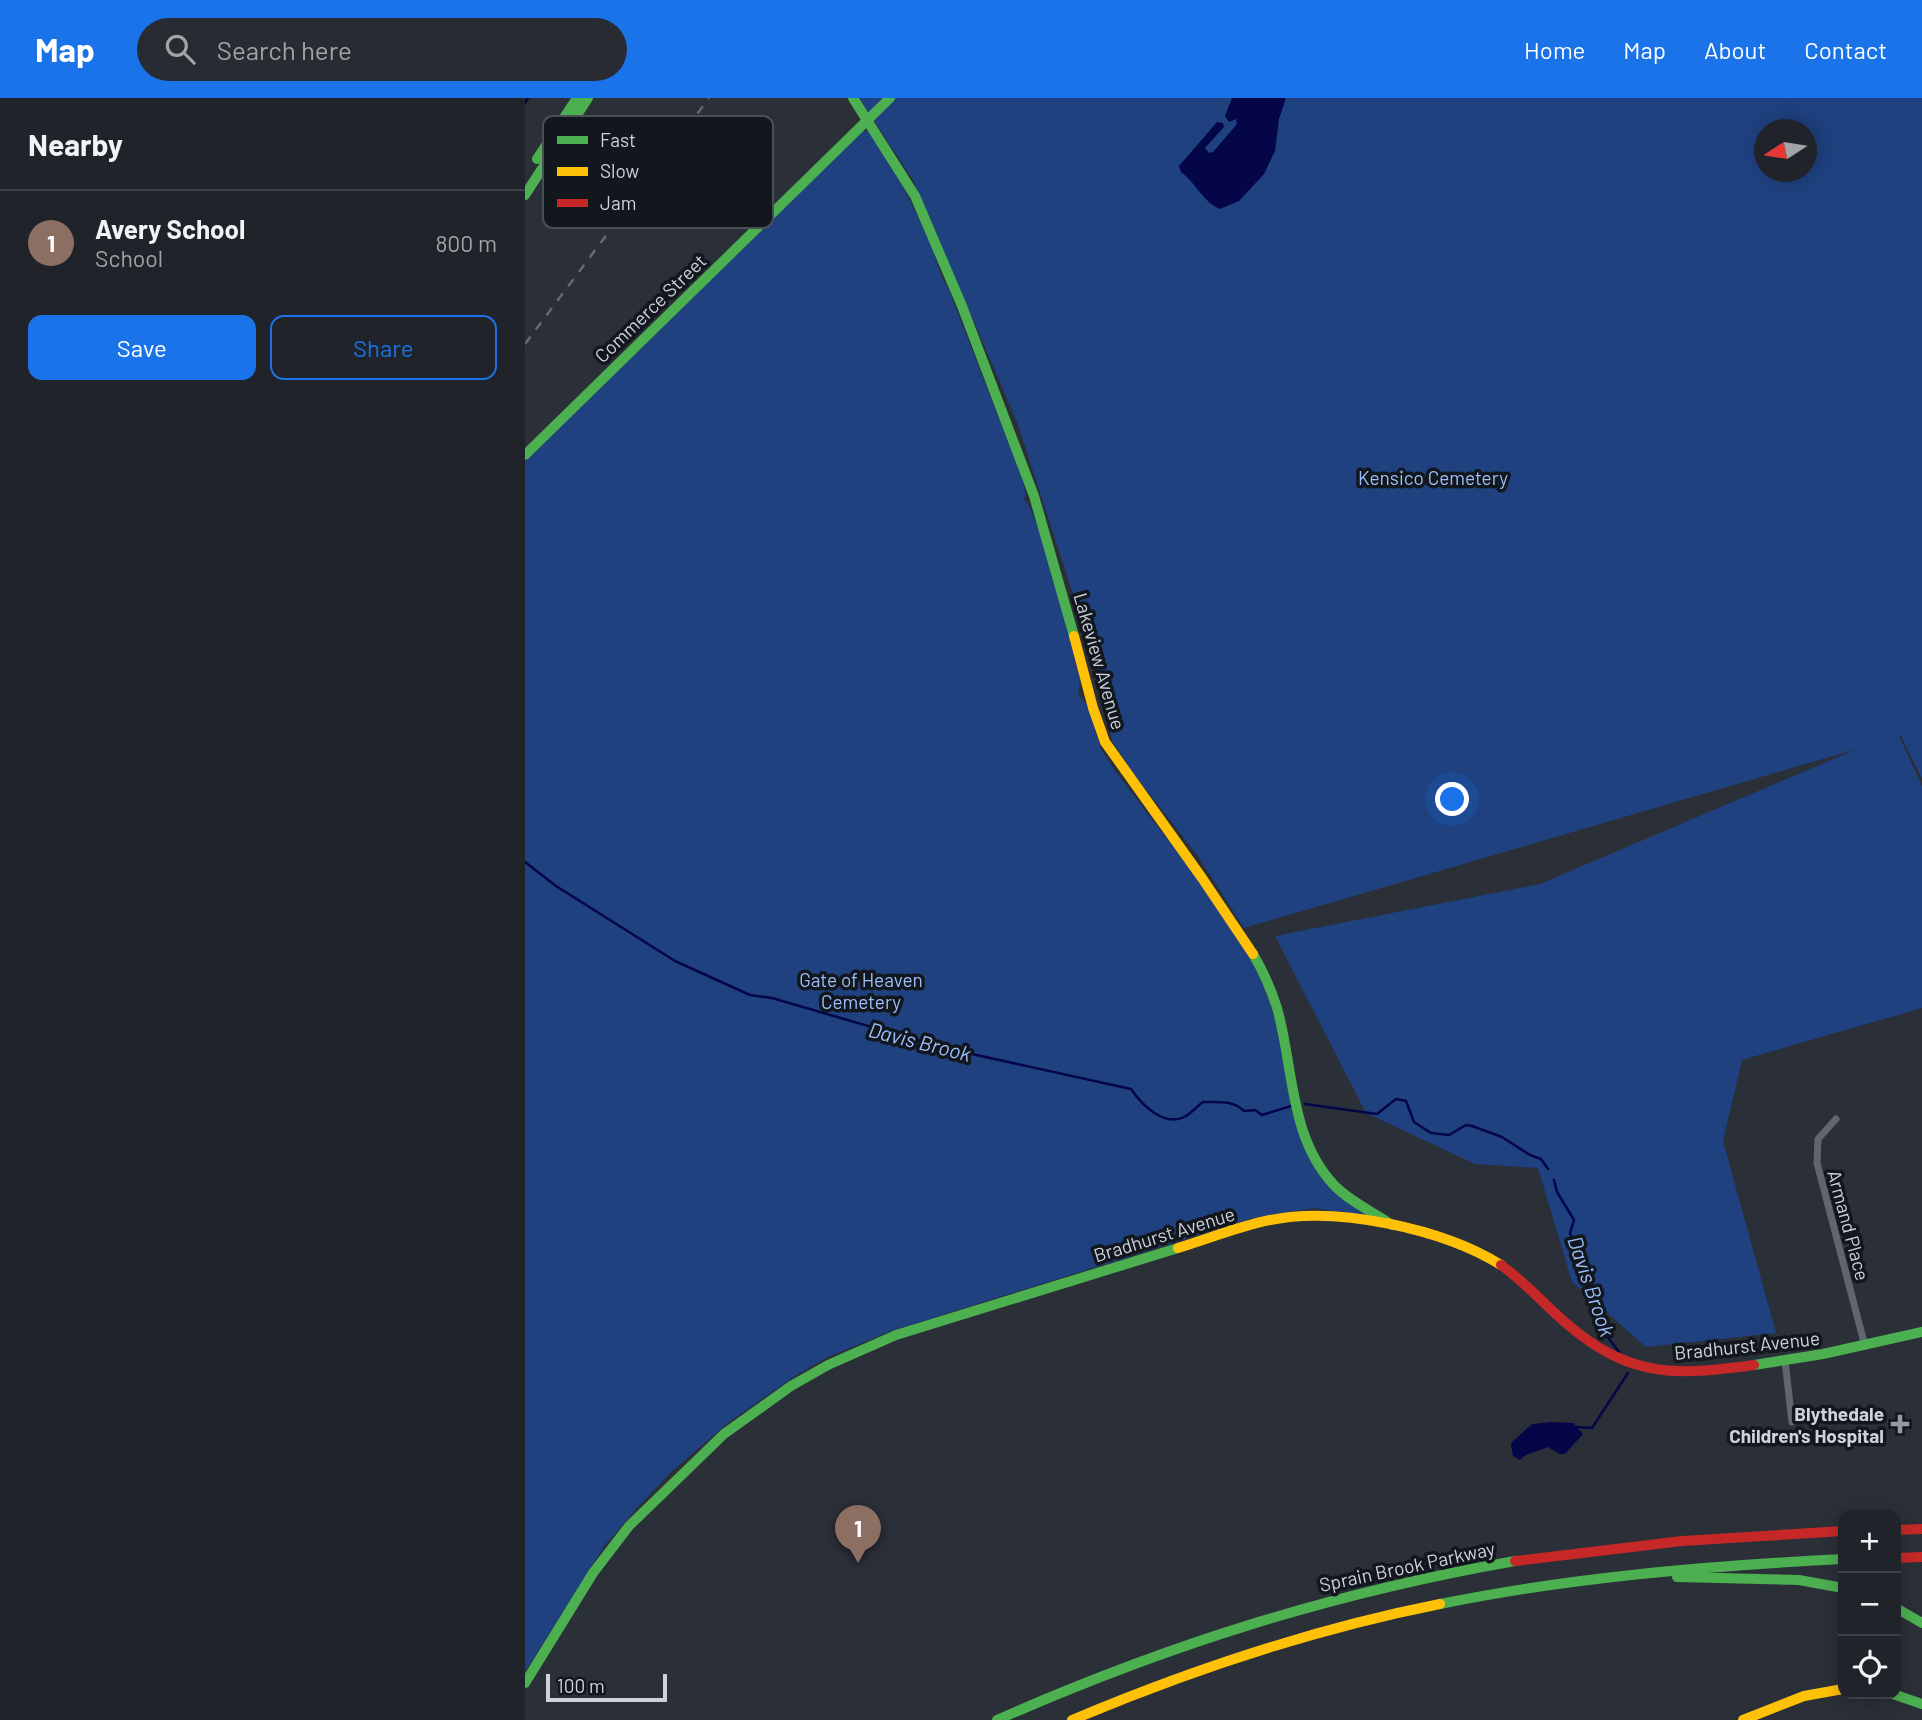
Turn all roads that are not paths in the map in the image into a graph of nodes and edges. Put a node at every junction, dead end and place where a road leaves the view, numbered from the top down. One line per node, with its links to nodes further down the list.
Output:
1 (577, 98): 5 (main road)
2 (588, 98): 6 (main road)
3 (853, 98): 7 (main road, Lakeview Avenue)
4 (890, 98): 7 (main road, Commerce Street)
5 (565, 116)
6 (576, 116)
7 (867, 119): 12 (main road, Commerce Street); 16 (main road, Lakeview Avenue)
8 (543, 151): 10 (main road)
9 (543, 167): 11 (main road)
10 (525, 179)
11 (525, 195)
12 (773, 211)
13 (756, 228): 14 (main road, Commerce Street)
14 (525, 455)
15 (1836, 1119): 18 (street, Armand Place)
16 (1392, 1225): 19 (main road, Bradhurst Avenue); 31 (main road, Bradhurst Avenue)
17 (1922, 1332): 18 (main road, Bradhurst Avenue)
18 (1865, 1346): 19 (main road, Bradhurst Avenue)
19 (1786, 1361): 20 (street)
20 (1792, 1422)
21 (1922, 1529): 22 (main road)
22 (1901, 1530)
23 (1838, 1531): 35 (main road, Sprain Brook Parkway)
24 (1922, 1557): 25 (main road)
25 (1901, 1558)
26 (1838, 1559): 27 (main road)
27 (1620, 1575): 28 (main road); 36 (main road)
28 (1838, 1587)
29 (1901, 1611): 30 (main road)
30 (1922, 1623)
31 (525, 1683)
32 (1838, 1689): 37 (main road)
33 (1901, 1697): 34 (main road)
34 (1922, 1704)
35 (997, 1720)
36 (1072, 1720)
37 (1743, 1720)

